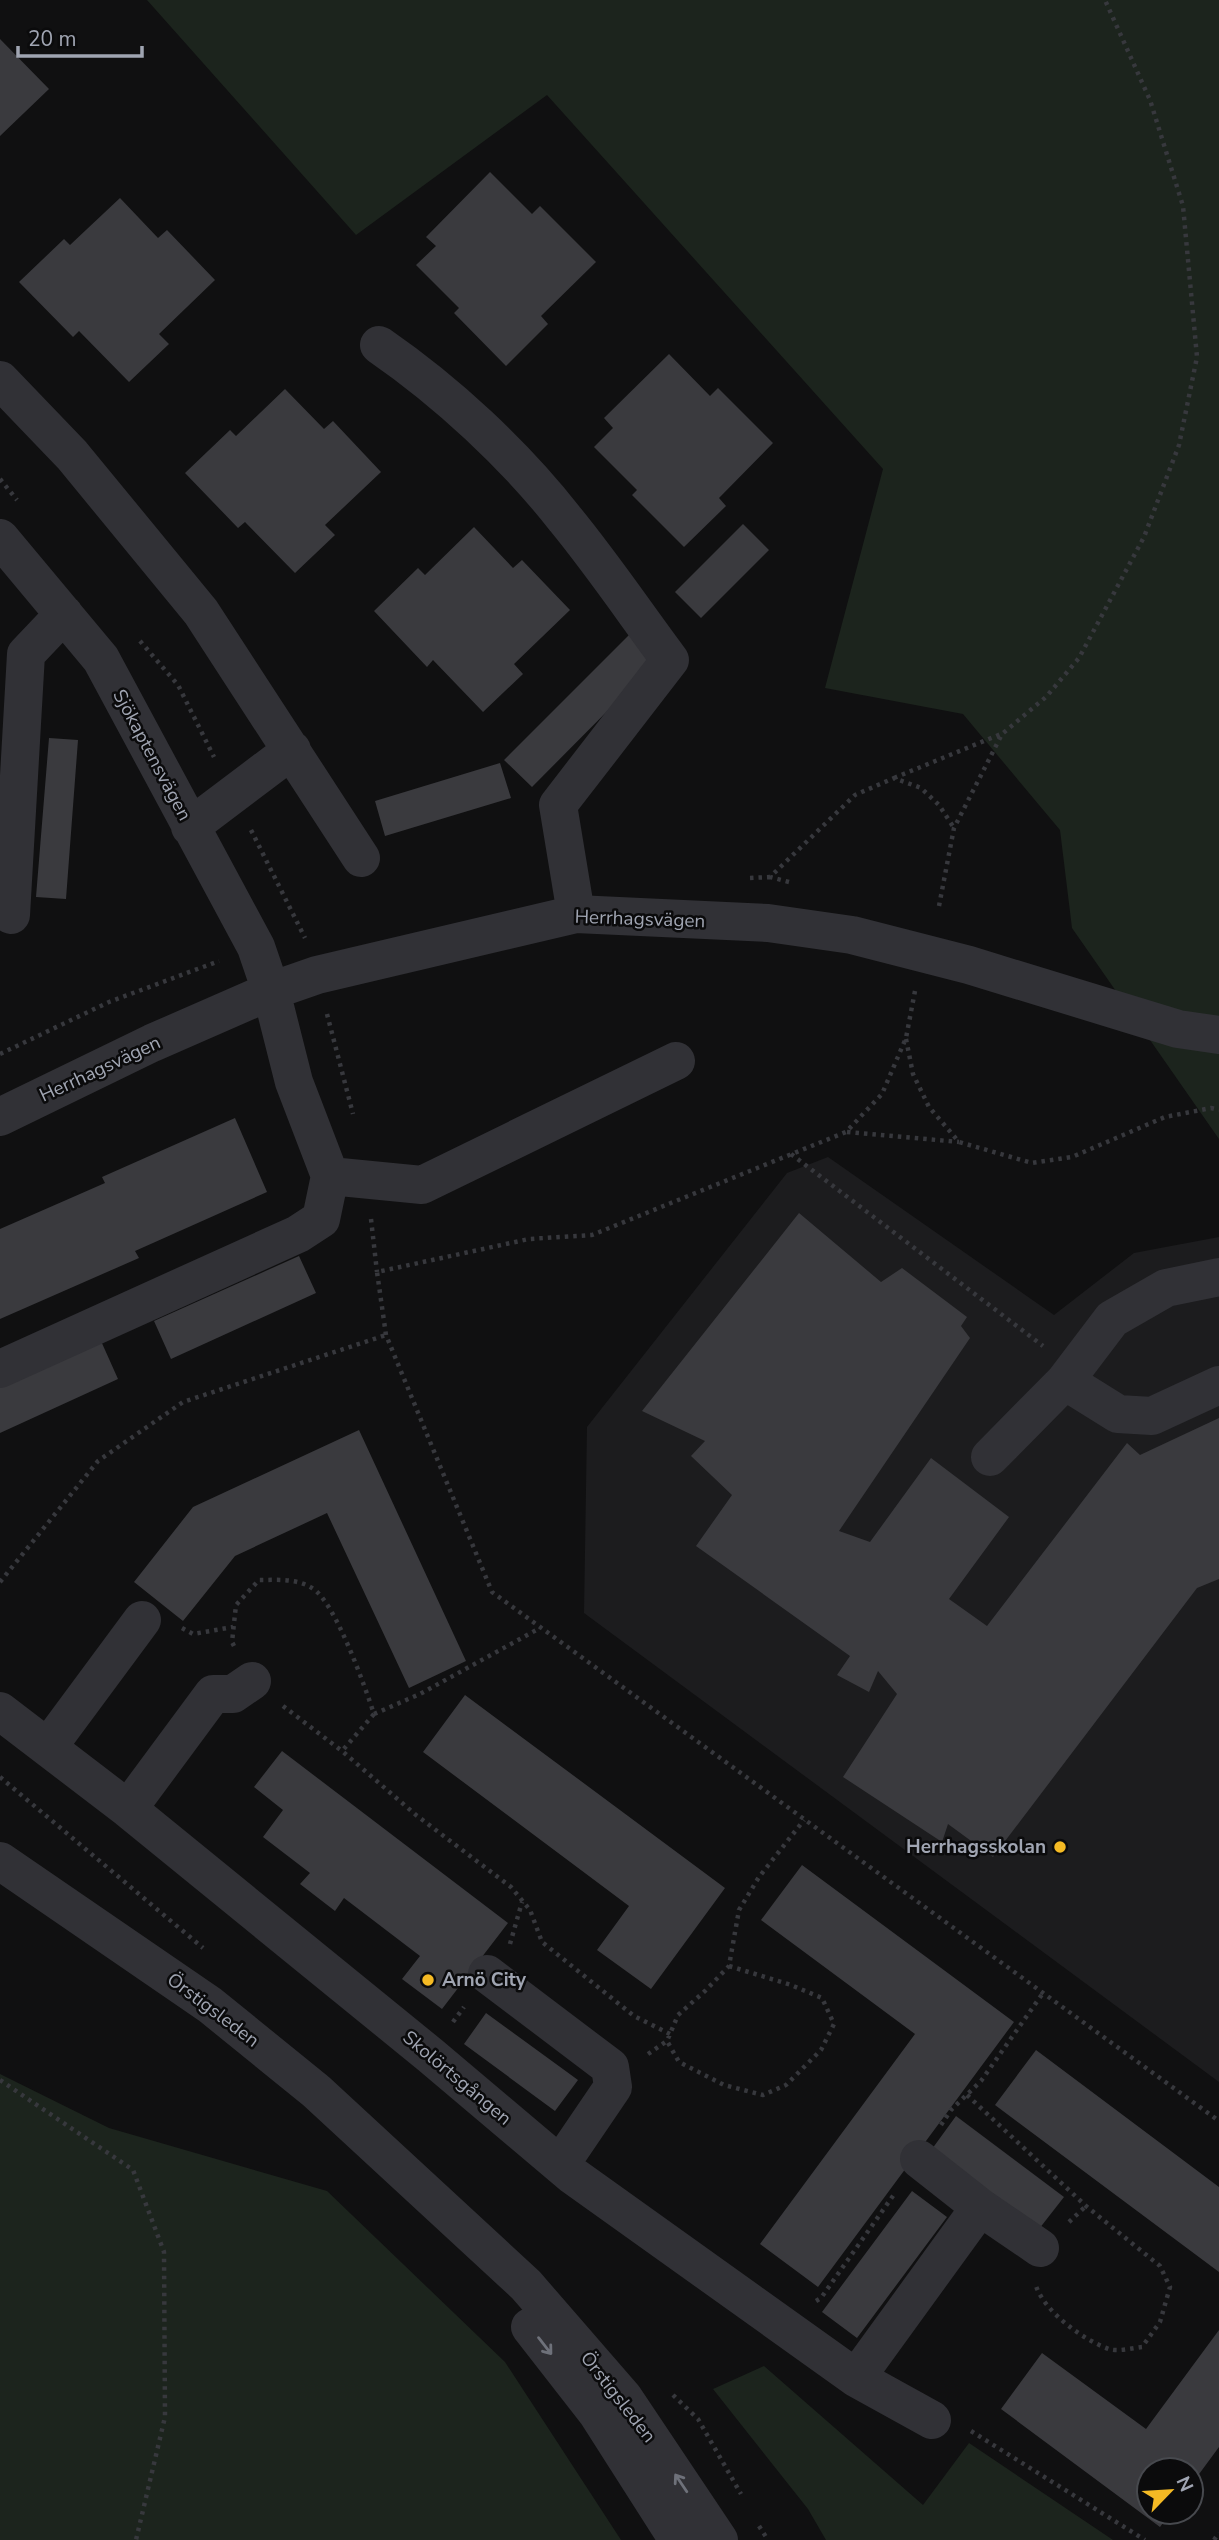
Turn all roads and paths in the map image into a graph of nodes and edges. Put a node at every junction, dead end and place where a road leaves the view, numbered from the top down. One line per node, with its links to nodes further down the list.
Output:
1 (1105, 0): 6 (path)
2 (379, 345): 14 (street)
3 (0, 380): 7 (street)
4 (0, 538): 5 (street, Sjökaptensvägen)
5 (64, 614): 9 (street, Sjökaptensvägen); 15 (street)
6 (1002, 734): 8 (path); 10 (path)
7 (292, 751): 9 (street); 11 (street)
8 (894, 778): 10 (path); 12 (path)
9 (190, 827): 17 (street, Sjökaptensvägen)
10 (954, 828): 13 (path)
11 (362, 858)
12 (797, 884)
13 (939, 906)
14 (576, 914): 17 (street, Herrhagsvägen); 18 (street, Herrhagsvägen)
15 (11, 915)
16 (917, 980): 19 (path)
17 (271, 991): 22 (street, Herrhagsvägen); 26 (street, Sjökaptensvägen)
18 (1219, 1035)
19 (906, 1038): 23 (path); 24 (path)
20 (676, 1061): 26 (street)
21 (1219, 1110): 24 (path)
22 (0, 1117)
23 (846, 1132): 24 (path); 25 (path)
24 (959, 1142)
25 (790, 1153): 28 (path); 30 (path)
26 (330, 1176): 29 (street)
27 (1219, 1278): 30 (street)
28 (386, 1335): 33 (path); 36 (path)
29 (0, 1368)
30 (1069, 1375): 31 (street); 32 (street)
31 (1219, 1385)
32 (990, 1457)
33 (0, 1582)
34 (142, 1620): 35 (path); 40 (street)
35 (233, 1627): 37 (path); 39 (path)
36 (540, 1628): 39 (path); 43 (path)
37 (252, 1681): 41 (path); 42 (street)
38 (0, 1712): 40 (street, Skolörtsgången)
39 (374, 1714): 41 (path)
40 (48, 1747): 42 (street, Skolörtsgången)
41 (342, 1751): 47 (path)
42 (128, 1809): 51 (street, Skolörtsgången)
43 (804, 1819): 45 (path); 49 (path)
44 (0, 1861): 52 (street, Örstigsleden)
45 (729, 1966): 47 (path); 47 (path)
46 (487, 1974): 51 (street)
47 (670, 2034)
48 (0, 2080): 58 (path)
49 (1219, 2121)
50 (919, 2159): 53 (street)
51 (559, 2165): 55 (street, Skolörtsgången)
52 (410, 2179): 59 (street, Örstigsleden, one-way to 59); 60 (street, Örstigsleden, one-way to 52)
53 (980, 2207): 54 (street); 55 (street)
54 (1040, 2248)
55 (856, 2378): 56 (street, Skolörtsgången)
56 (932, 2420): 61 (path)
57 (1219, 2533): 62 (path)
58 (136, 2540)
59 (678, 2540)
60 (719, 2540)
61 (1145, 2540)
62 (1214, 2540)

